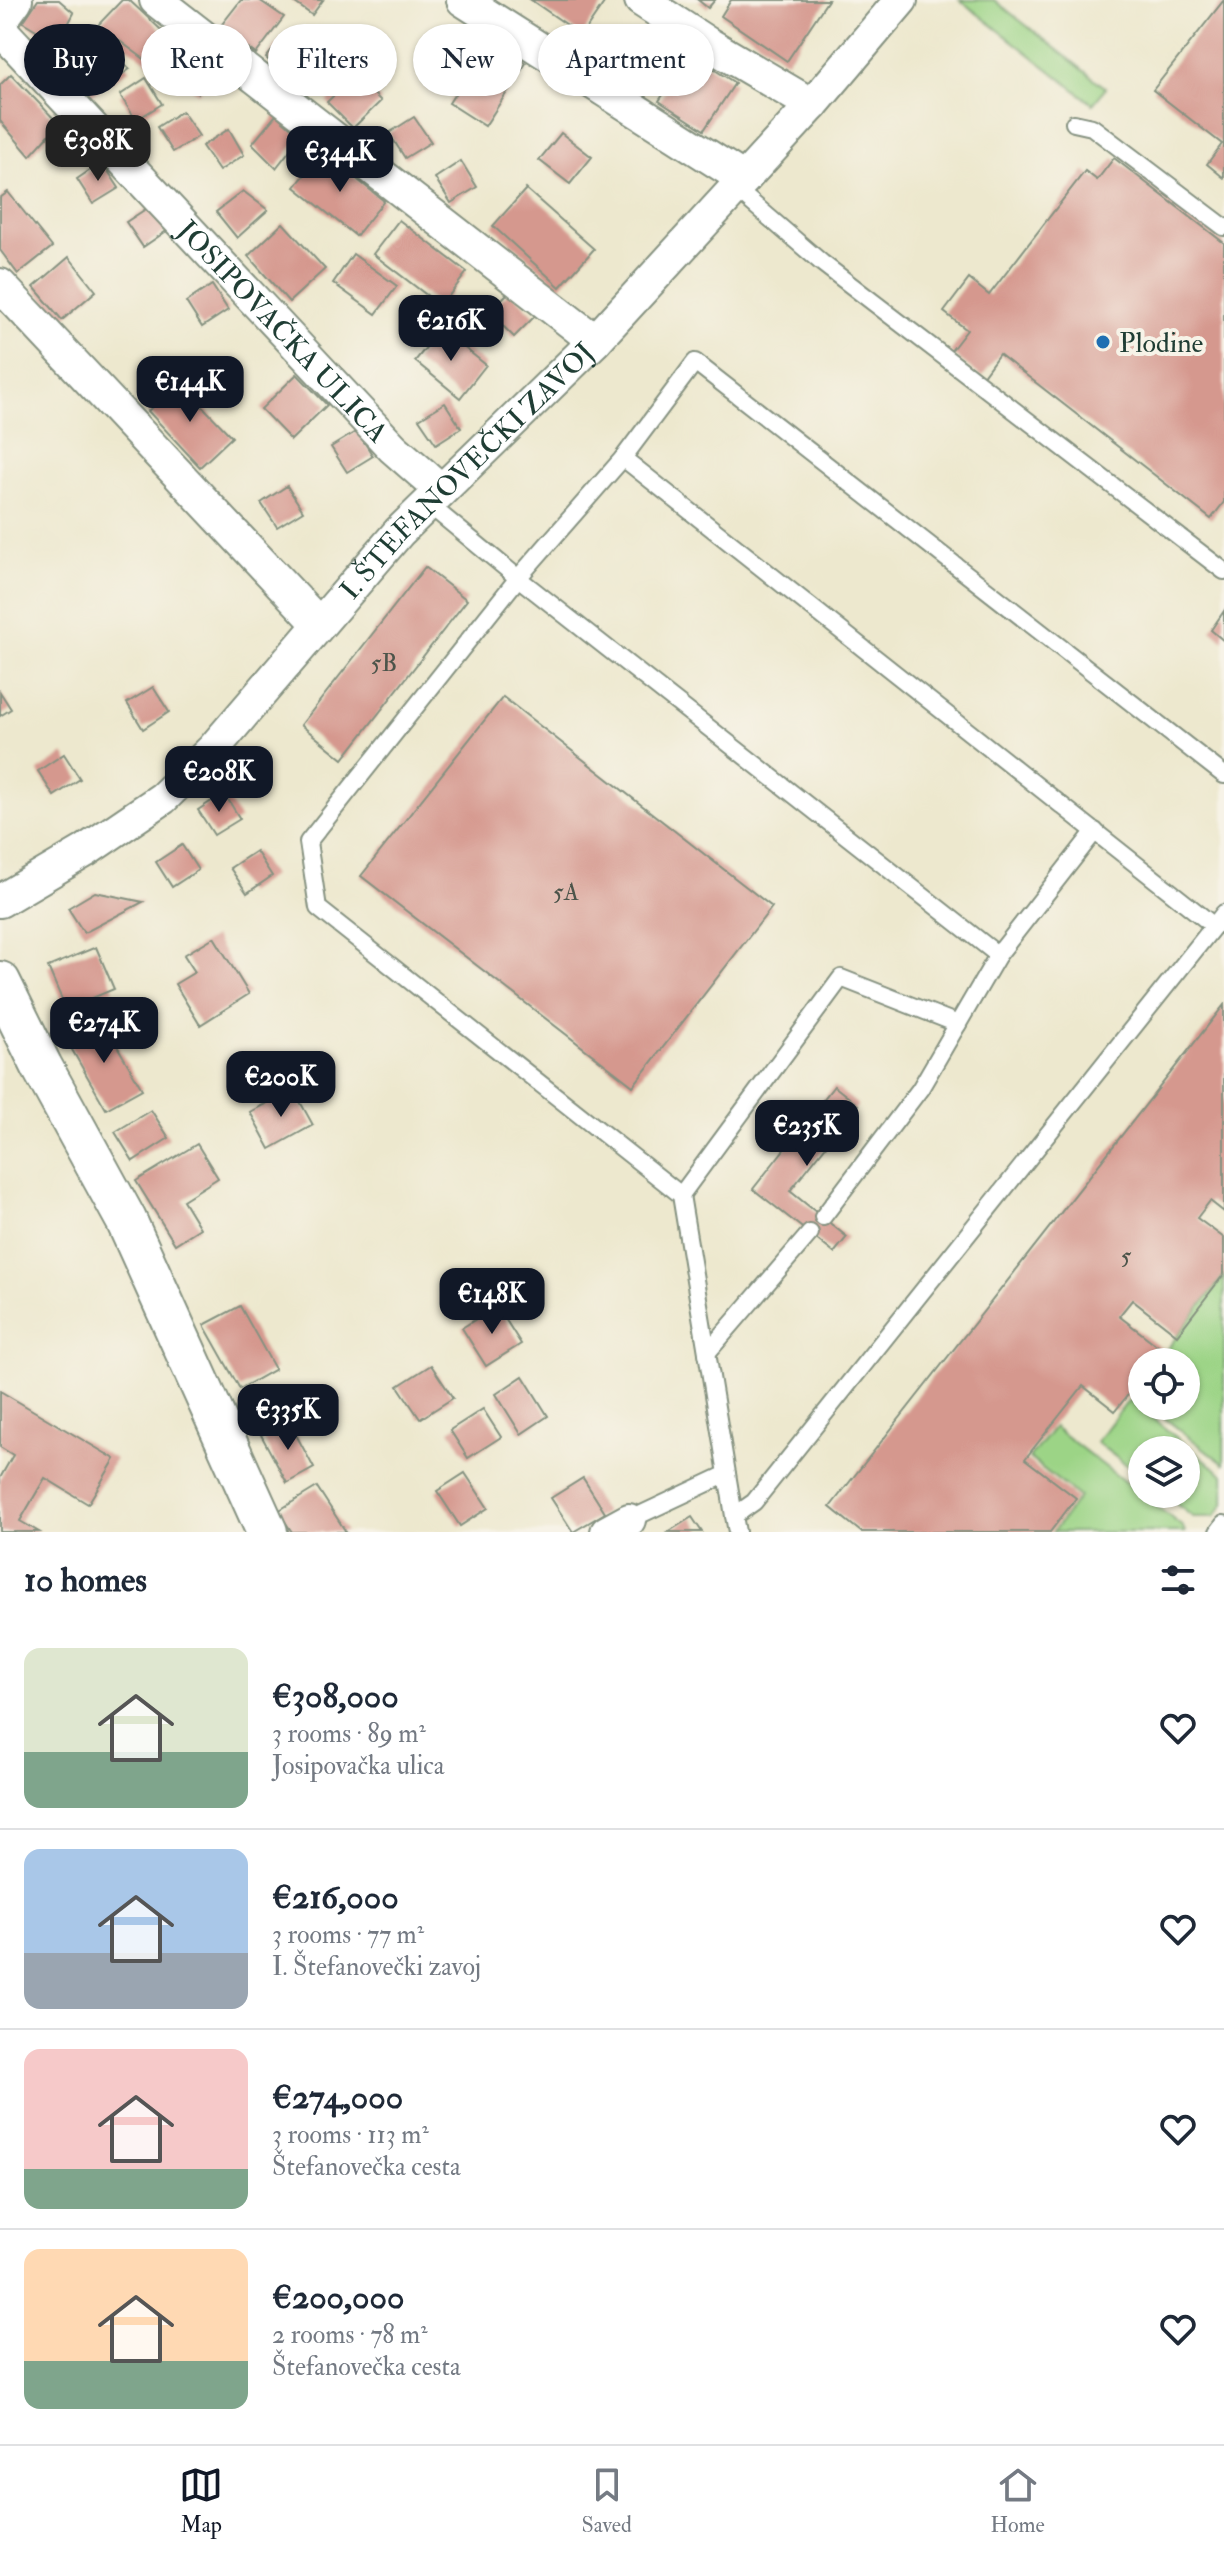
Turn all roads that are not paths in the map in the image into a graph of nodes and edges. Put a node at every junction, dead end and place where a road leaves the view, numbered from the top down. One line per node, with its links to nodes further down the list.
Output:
1 (16, 0): 6 (street)
2 (156, 0): 13 (street)
3 (463, 0): 10 (street)
4 (641, 0): 8 (street)
5 (901, 0): 8 (street, I. ŠTEFANOVEČKI ZAVOJ)
6 (0, 22)
7 (0, 29): 15 (street, JOSIPOVAČKA ULICA)
8 (812, 105): 10 (street, I. ŠTEFANOVEČKI ZAVOJ)
9 (1074, 123): 11 (lane)
10 (740, 184): 13 (street, I. ŠTEFANOVEČKI ZAVOJ); 16 (lane)
11 (1224, 227)
12 (0, 285): 18 (street)
13 (595, 341): 15 (street, I. ŠTEFANOVEČKI ZAVOJ)
14 (623, 458): 17 (lane); 19 (lane); 20 (lane)
15 (434, 497): 17 (lane); 18 (street, I. ŠTEFANOVEČKI ZAVOJ)
16 (1224, 572)
17 (518, 578): 23 (lane); 26 (lane)
18 (319, 624): 21 (street, I. ŠTEFANOVEČKI ZAVOJ)
19 (1224, 775)
20 (1095, 831): 22 (lane); 23 (lane)
21 (0, 901)
22 (1219, 920): 31 (lane)
23 (998, 955): 25 (lane)
24 (0, 982): 34 (street)
25 (958, 1024): 26 (lane); 27 (lane)
26 (681, 1195): 29 (lane)
27 (823, 1217)
28 (810, 1233): 29 (lane)
29 (707, 1353): 30 (lane)
30 (727, 1474): 31 (lane); 33 (lane)
31 (735, 1524)
32 (1224, 1524): 35 (lane)
33 (618, 1526)
34 (267, 1532)
35 (1218, 1532)

